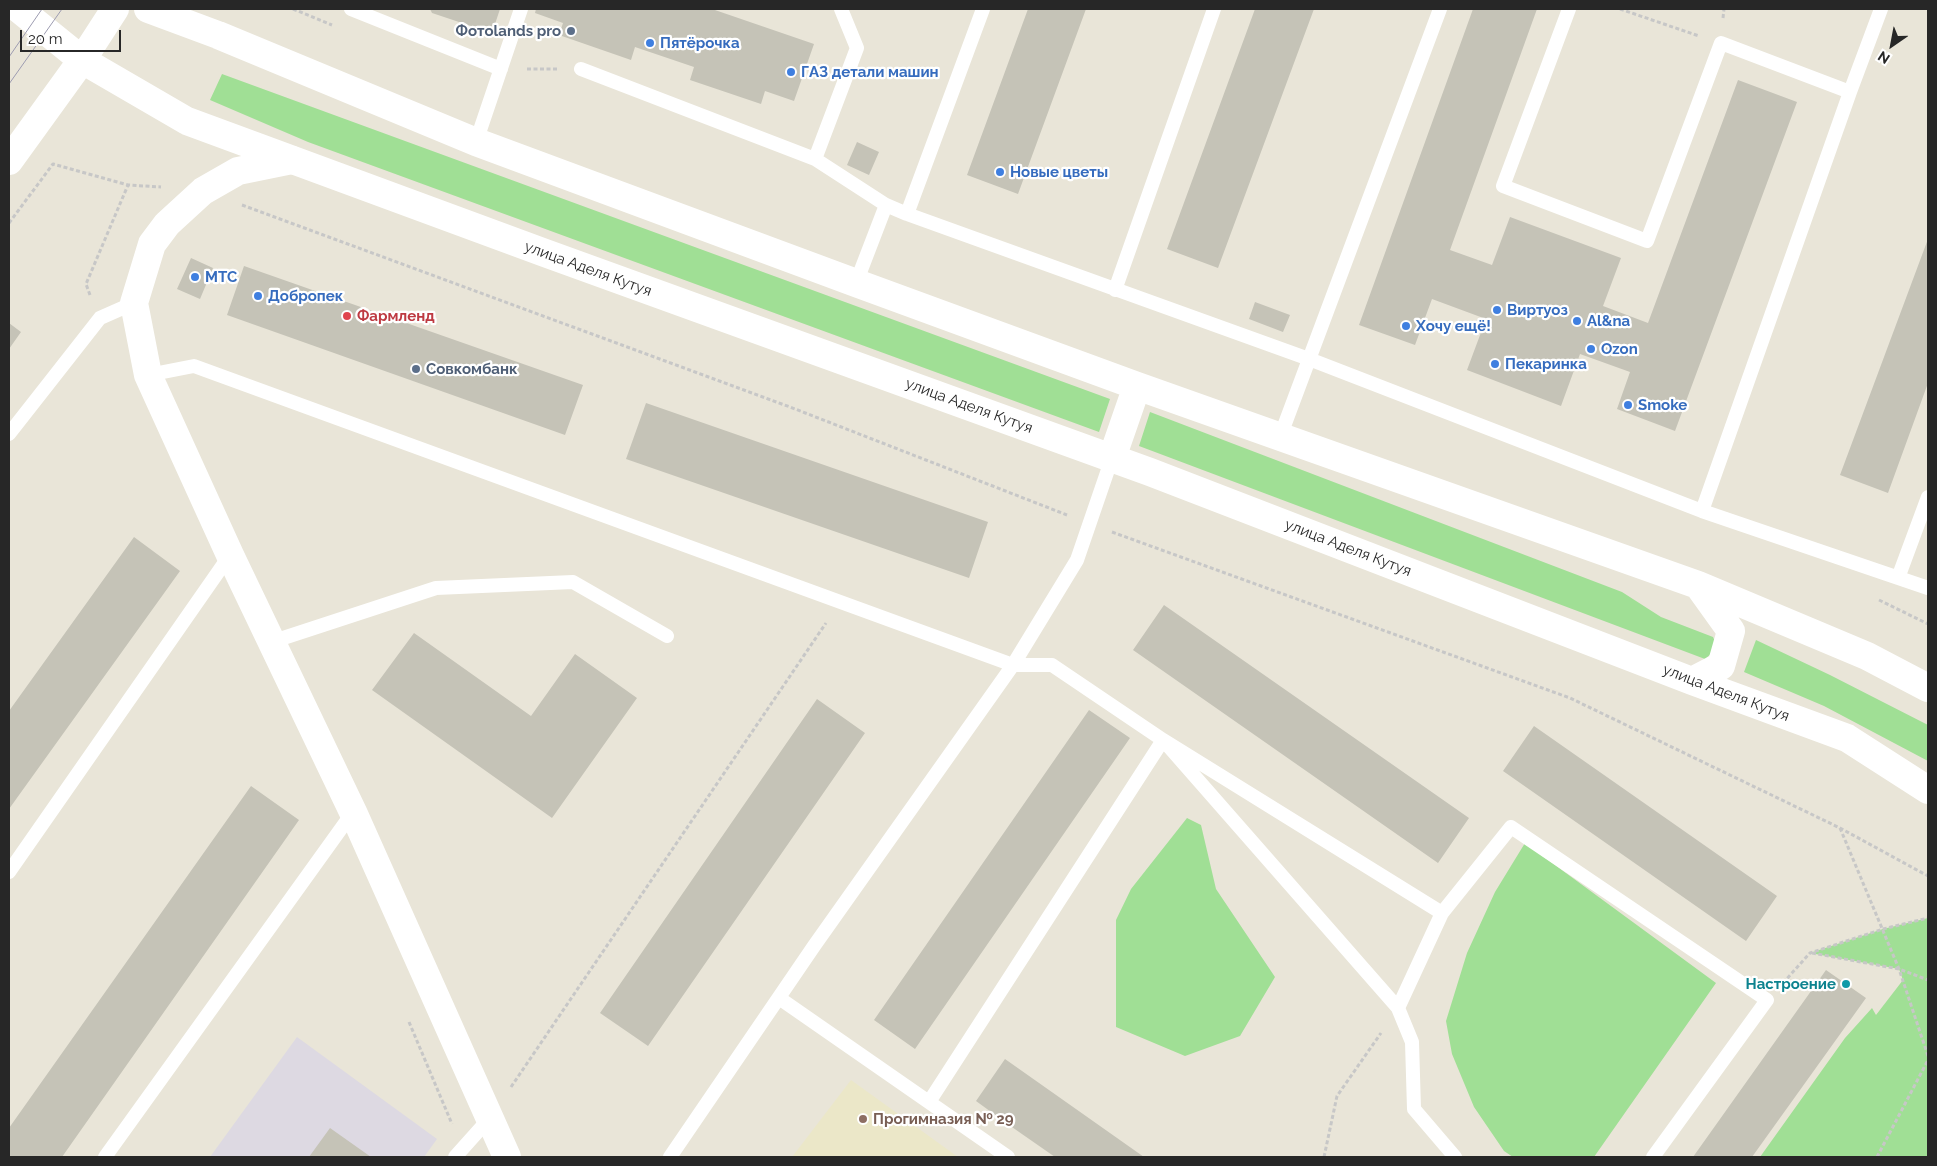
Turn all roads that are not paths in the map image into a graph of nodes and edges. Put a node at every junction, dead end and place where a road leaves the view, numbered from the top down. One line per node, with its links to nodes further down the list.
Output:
1 (19, 9): 12 (main road, улица Аделя Кутуя)
2 (115, 9): 12 (main road)
3 (148, 9): 16 (main road)
4 (351, 9): 13 (lane)
5 (521, 9): 13 (lane)
6 (841, 9): 17 (lane)
7 (983, 9): 21 (lane)
8 (1214, 9): 23 (lane)
9 (1440, 9): 25 (lane)
10 (1569, 9): 15 (lane)
11 (1881, 9): 15 (lane)
12 (82, 60): 18 (main road, улица Аделя Кутуя); 19 (main road)
13 (501, 69): 16 (lane)
14 (581, 70): 17 (lane)
15 (1850, 92): 32 (lane)
16 (476, 142): 22 (main road)
17 (816, 159): 20 (lane)
18 (292, 160): 24 (main road); 30 (main road, улица Аделя Кутуя)
19 (9, 161)
20 (886, 205): 21 (lane); 22 (lane)
21 (907, 214): 23 (lane)
22 (856, 283): 27 (main road)
23 (1115, 290): 25 (lane)
24 (134, 303): 26 (main road); 28 (lane)
25 (1309, 359): 29 (lane); 32 (lane)
26 (148, 375): 33 (main road); 39 (lane)
27 (1137, 386): 29 (main road); 30 (main road)
28 (9, 434)
29 (1280, 437): 35 (main road)
30 (1112, 458): 39 (lane); 40 (main road, улица Аделя Кутуя)
31 (1928, 497): 34 (lane)
32 (1702, 511): 34 (lane)
33 (230, 555): 38 (main road); 45 (lane)
34 (1898, 578): 36 (lane)
35 (1698, 585): 40 (main road); 41 (main road)
36 (1928, 588)
37 (667, 636): 38 (lane)
38 (271, 642): 44 (main road)
39 (1013, 665): 42 (lane); 47 (lane)
40 (1692, 681): 43 (main road, улица Аделя Кутуя)
41 (1928, 688)
42 (1163, 740): 46 (lane); 48 (lane); 49 (lane)
43 (1928, 790)
44 (353, 812): 50 (main road); 51 (lane)
45 (9, 872)
46 (1442, 913): 48 (lane); 57 (lane)
47 (779, 998): 49 (lane); 54 (lane)
48 (1398, 1008): 56 (lane)
49 (929, 1102): 55 (lane)
50 (489, 1118): 52 (lane); 53 (main road)
51 (105, 1157)
52 (455, 1157)
53 (507, 1157)
54 (670, 1157)
55 (1008, 1157)
56 (1455, 1157)
57 (1653, 1157)

